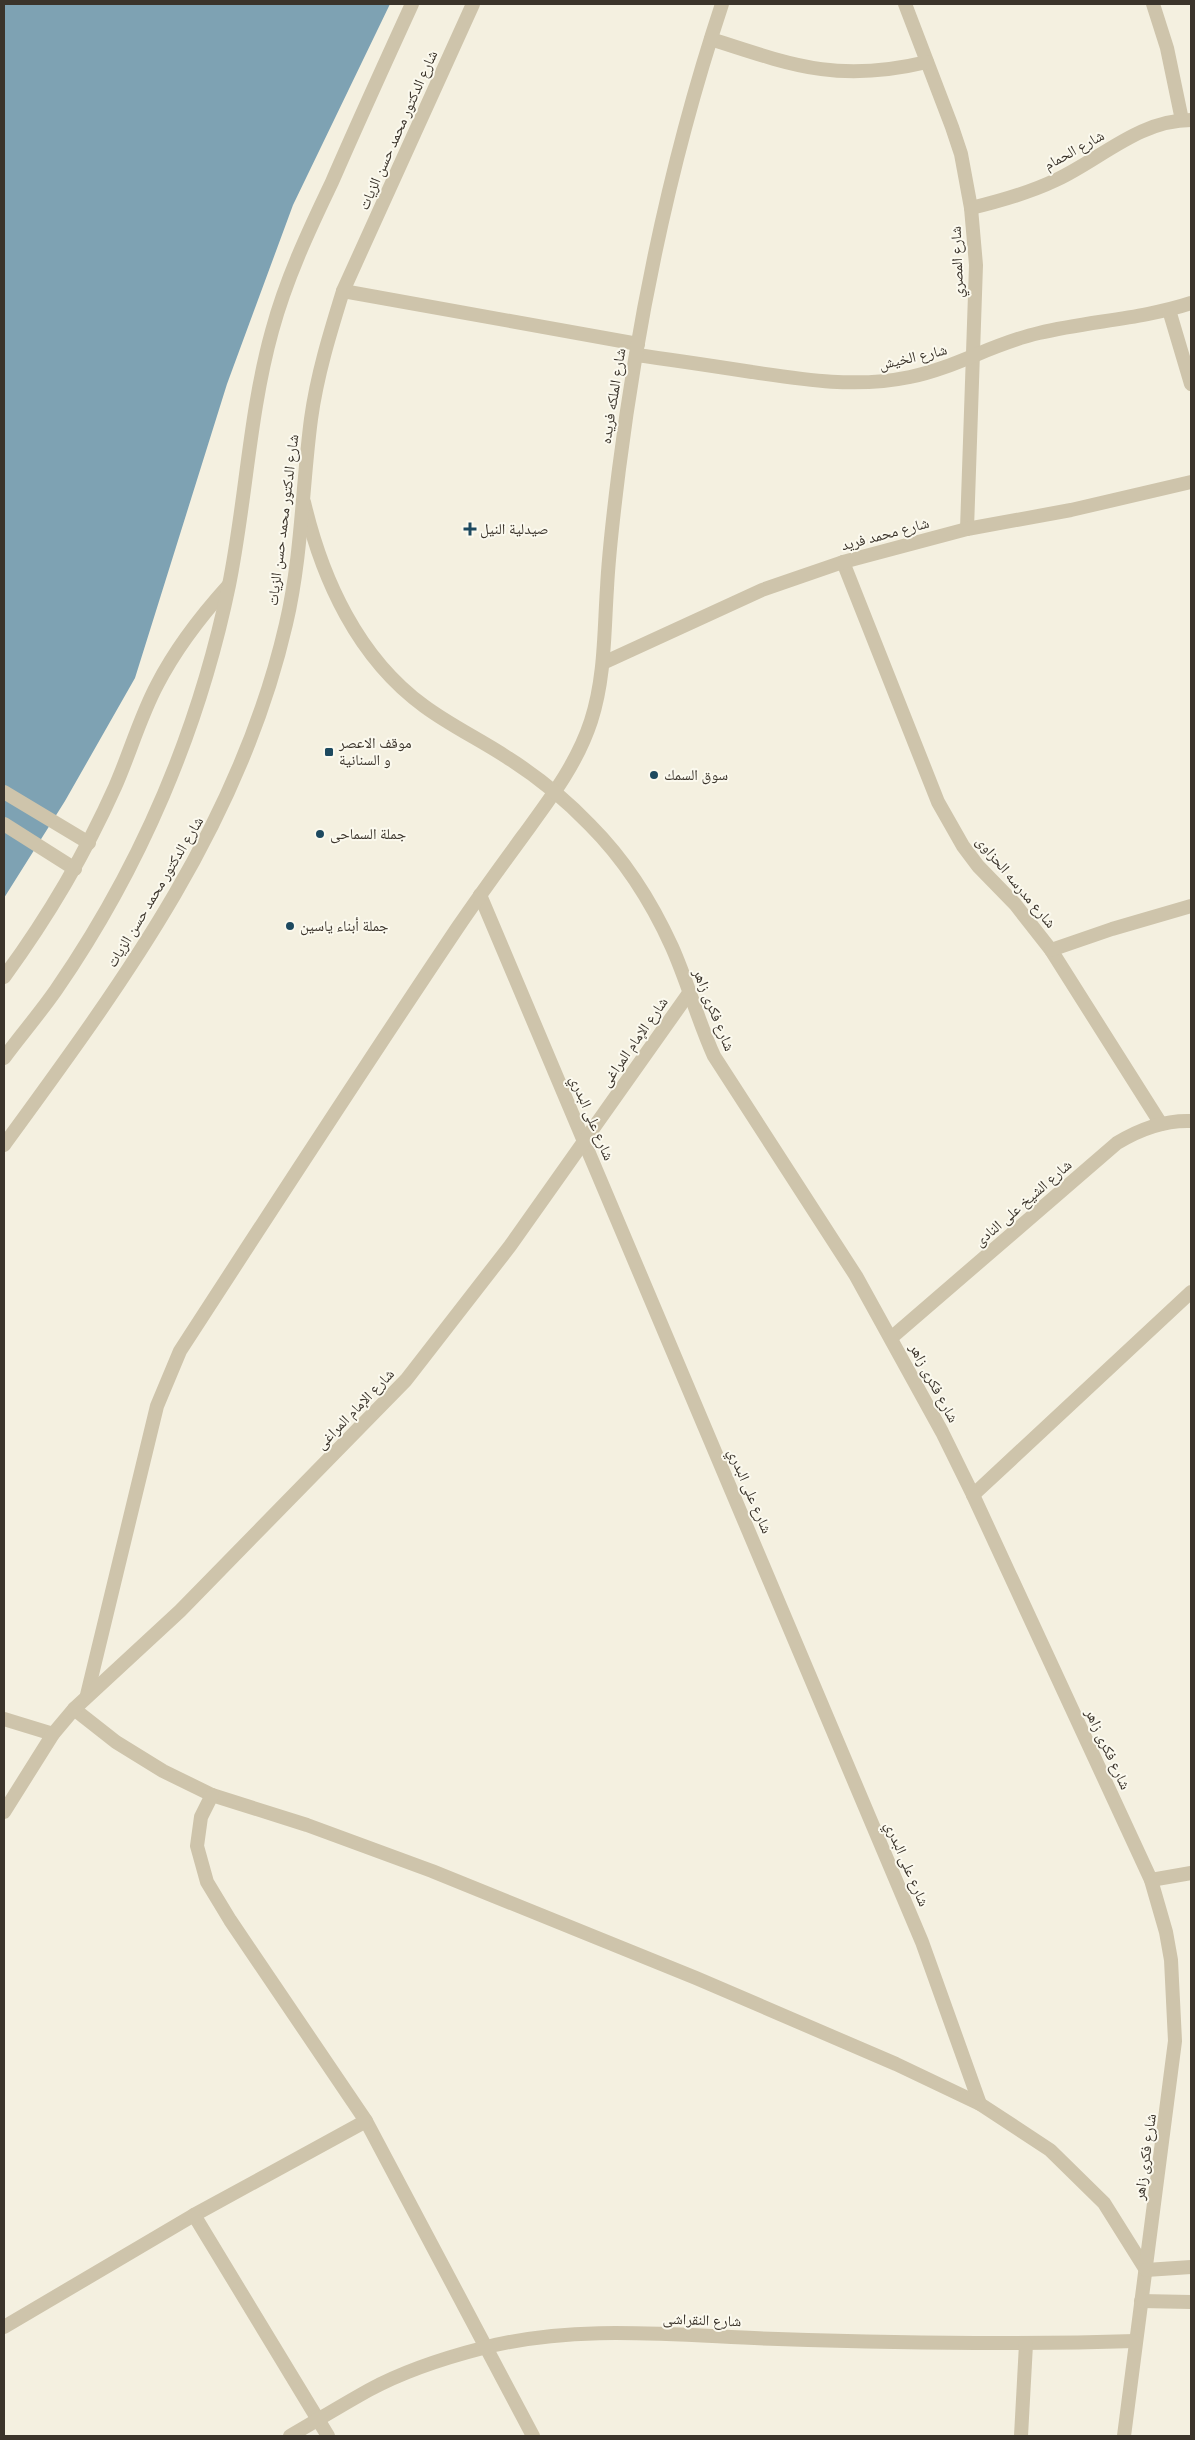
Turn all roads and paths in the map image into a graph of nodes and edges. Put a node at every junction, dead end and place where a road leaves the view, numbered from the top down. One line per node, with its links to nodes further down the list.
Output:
1 (412, 4): 20 (street)
2 (473, 4): 10 (street, شارع الدكتور محمد حسن الزيات)
3 (722, 4): 6 (street, شارع الملكه فريده)
4 (905, 4): 7 (street, شارع المصري)
5 (1153, 4): 8 (street)
6 (711, 39): 7 (street); 13 (street, شارع الملكه فريده)
7 (927, 62): 9 (street, شارع المصري)
8 (1187, 120): 9 (street, شارع الحمام)
9 (971, 208): 14 (street, شارع المصري)
10 (342, 291): 13 (street, شارع الخيش); 17 (street, شارع الدكتور محمد حسن الزيات)
11 (1191, 303): 12 (street, شارع الخيش)
12 (1169, 310): 14 (street, شارع الخيش); 15 (street)
13 (637, 349): 14 (street, شارع الخيش); 21 (street, شارع الملكه فريده)
14 (974, 357): 18 (street, شارع المصري)
15 (1191, 384)
16 (1191, 482): 18 (street, شارع محمد فريد)
17 (304, 502): 23 (street, شارع فكرى زاهر); 36 (street, شارع الدكتور محمد حسن الزيات)
18 (968, 529): 19 (street, شارع محمد فريد)
19 (842, 562): 21 (street, شارع محمد فريد); 29 (street, شارع مدرسه الحزاوى)
20 (229, 586): 25 (street); 32 (street)
21 (603, 664): 23 (street, شارع الملكه فريده)
22 (4, 792): 25 (street)
23 (555, 792): 27 (street, شارع الملكه فريده); 31 (street, شارع فكرى زاهر)
24 (4, 824): 26 (street)
25 (89, 843): 26 (street)
26 (75, 870): 30 (street)
27 (480, 895): 35 (street, شارع على البدري); 40 (street, شارع الملكه فريده)
28 (1191, 906): 29 (street)
29 (1051, 950): 34 (street, شارع مدرسه الحزاوى)
30 (4, 977)
31 (689, 993): 35 (street, شارع الإمام المراغى); 38 (street, شارع فكرى زاهر)
32 (4, 1058)
33 (1191, 1121): 34 (street, شارع الشيخ على النادى)
34 (1161, 1124): 38 (street, شارع الشيخ على النادى)
35 (584, 1141): 40 (street, شارع الإمام المراغى); 48 (street, شارع على البدري)
36 (4, 1145)
37 (1191, 1292): 39 (street)
38 (891, 1338): 39 (street, شارع فكرى زاهر)
39 (973, 1495): 47 (street, شارع فكرى زاهر)
40 (87, 1695): 41 (street, شارع الإمام المراغى)
41 (74, 1709): 43 (street, شارع الإمام المراغى); 44 (street)
42 (4, 1719): 43 (street)
43 (53, 1734): 45 (street, شارع الإمام المراغى)
44 (212, 1795): 48 (street); 49 (street)
45 (4, 1812)
46 (1191, 1874): 47 (street)
47 (1150, 1880): 52 (street, شارع فكرى زاهر)
48 (980, 2104): 52 (street)
49 (366, 2121): 50 (street); 58 (street)
50 (194, 2216): 55 (street); 59 (street)
51 (1191, 2267): 52 (street)
52 (1146, 2270): 53 (street, شارع فكرى زاهر)
53 (1141, 2300): 54 (street); 56 (street, شارع فكرى زاهر)
54 (1191, 2302)
55 (4, 2327)
56 (1135, 2341): 57 (street, شارع النقراشى); 64 (street, شارع فكرى زاهر)
57 (1026, 2344): 58 (street, شارع النقراشى); 63 (street)
58 (484, 2347): 59 (street, شارع النقراشى); 62 (street)
59 (318, 2420): 60 (street, شارع النقراشى); 61 (street)
60 (290, 2436)
61 (328, 2436)
62 (533, 2436)
63 (1021, 2436)
64 (1124, 2436)

